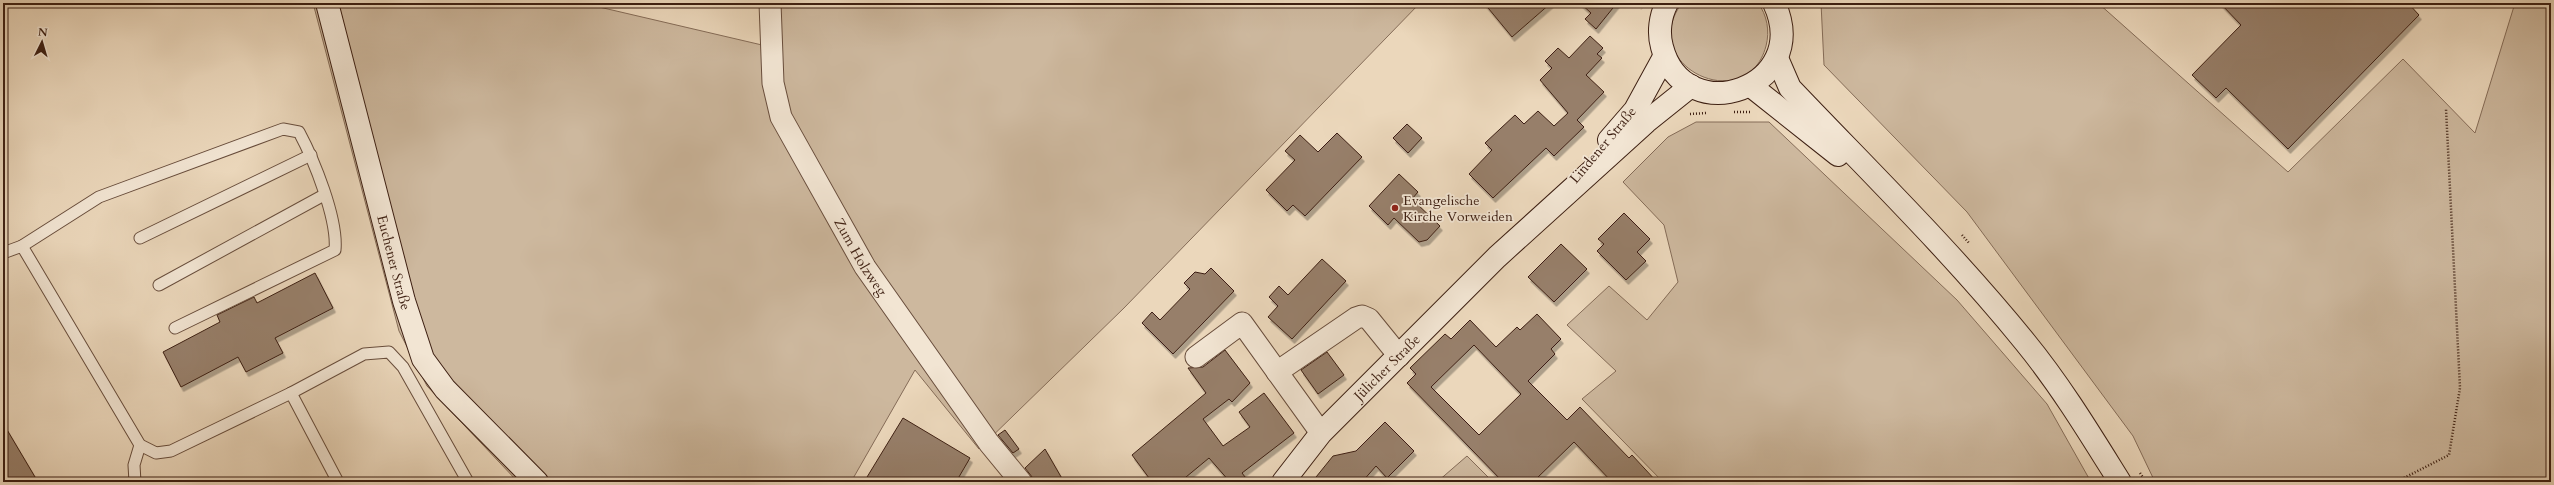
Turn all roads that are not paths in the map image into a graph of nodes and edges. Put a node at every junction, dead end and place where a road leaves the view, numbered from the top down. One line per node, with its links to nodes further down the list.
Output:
1 (327, 3): 28 (main road, Euchener Straße)
2 (770, 3): 29 (street, Zum Holzweg)
3 (1774, 3): 6 (main road)
4 (1666, 4): 5 (main road)
5 (1664, 57): 7 (main road); 11 (main road, Lindener Straße)
6 (1777, 58): 8 (main road); 12 (main road)
7 (1691, 86): 8 (main road); 11 (main road, Lindener Straße)
8 (1751, 86): 12 (main road)
9 (312, 155): 10 (lane); 13 (lane); 14 (lane)
10 (324, 195): 17 (lane); 18 (lane)
11 (1549, 209): 16 (main road, Lindener Straße)
12 (1911, 216): 31 (main road)
13 (140, 238)
14 (22, 246): 15 (lane); 24 (lane)
15 (3, 253)
16 (1497, 257): 20 (main road, Jülicher Straße)
17 (159, 285)
18 (175, 328)
19 (1196, 356): 21 (street)
20 (1399, 356): 21 (street); 23 (main road, Jülicher Straße)
21 (1277, 372): 23 (street)
22 (291, 393): 24 (lane); 26 (lane); 27 (lane)
23 (1321, 433): 30 (main road, Jülicher Straße)
24 (140, 446): 25 (lane)
25 (135, 482)
26 (338, 482)
27 (468, 482)
28 (537, 482)
29 (1021, 482)
30 (1283, 482)
31 (2120, 482)

